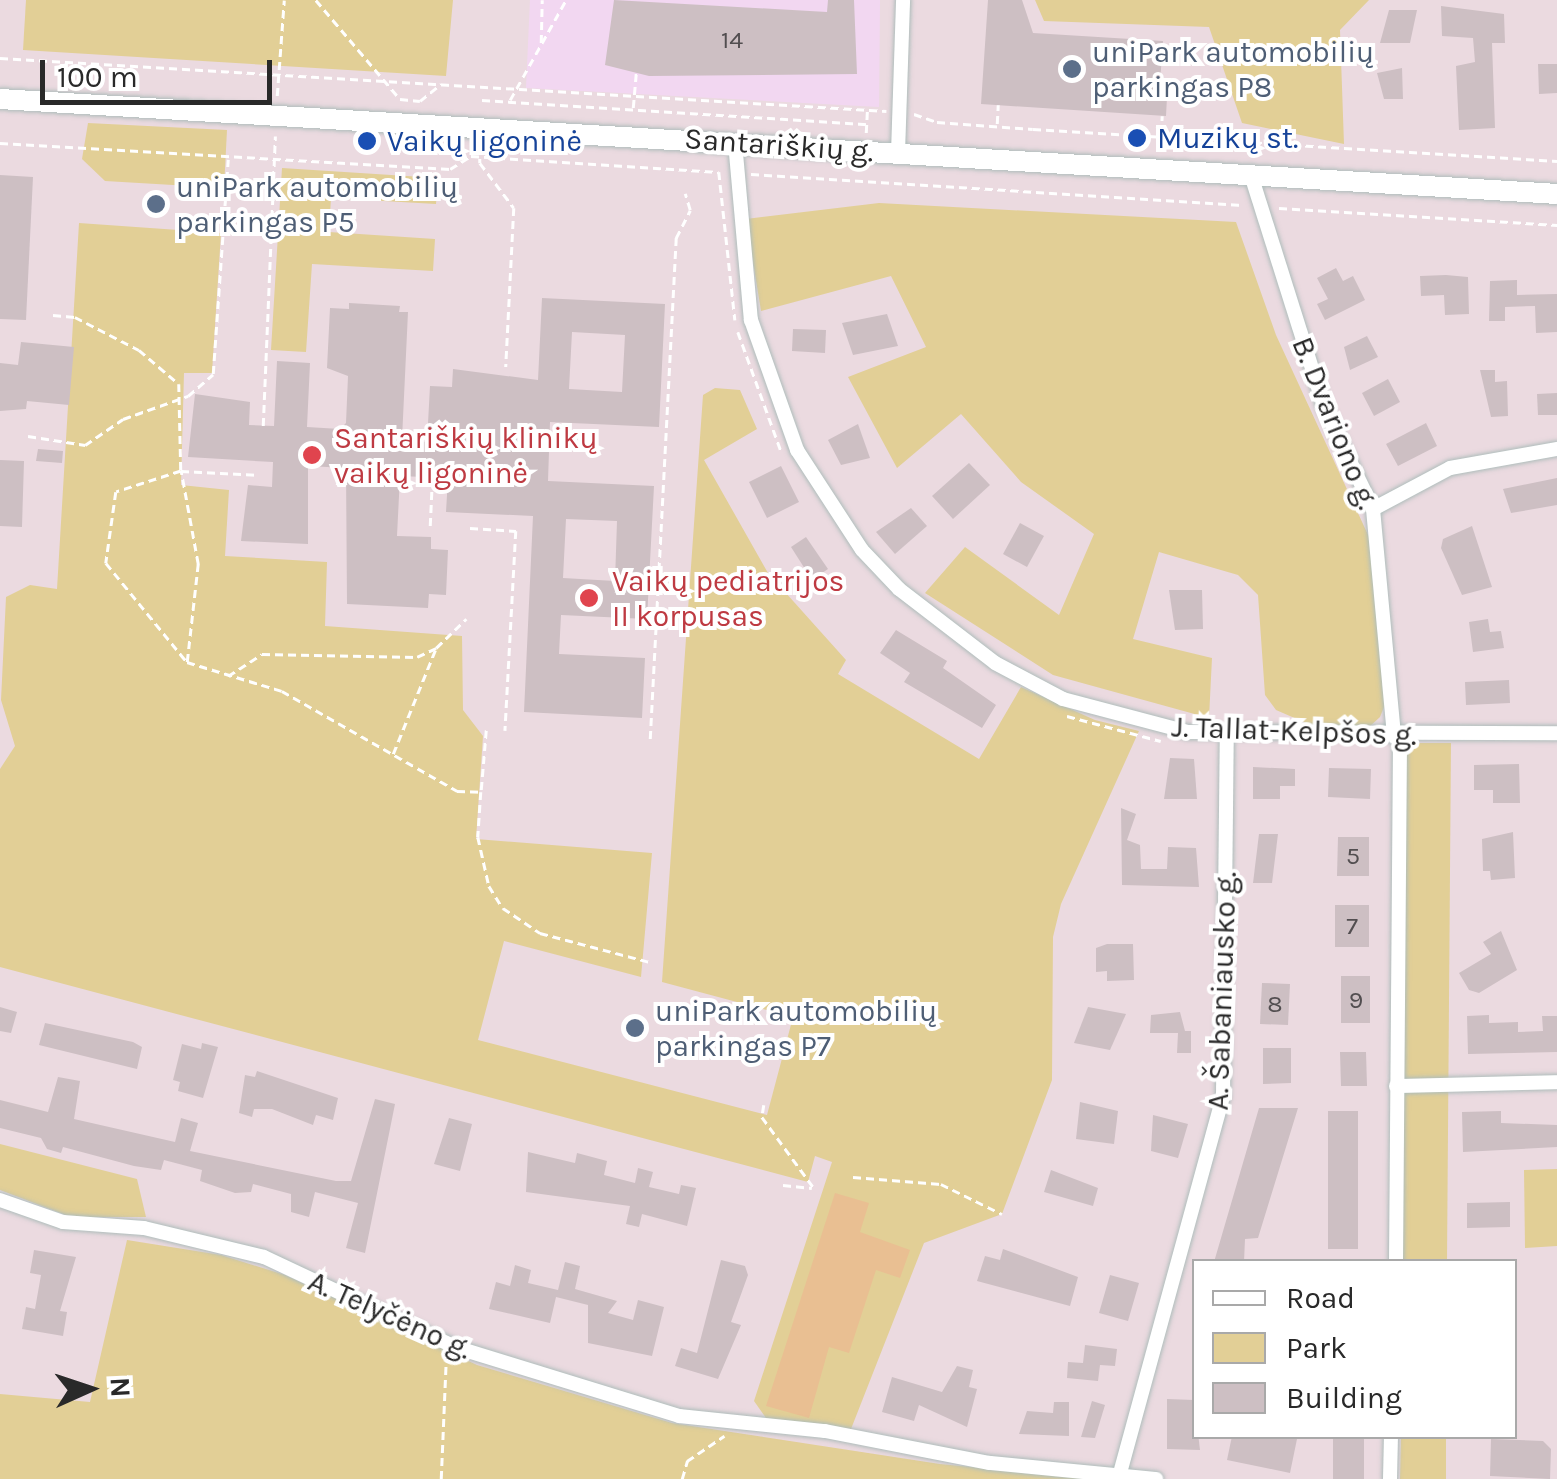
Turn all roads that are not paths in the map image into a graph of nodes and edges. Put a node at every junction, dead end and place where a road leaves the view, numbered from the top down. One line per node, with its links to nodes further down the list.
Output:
1 (902, 0): 4 (street)
2 (0, 99): 3 (main road, Santariškių g.)
3 (734, 142): 4 (main road, Santariškių g.); 10 (street, J. Tallat-Kelpšos g.)
4 (898, 153): 5 (main road, Santariškių g.)
5 (1251, 176): 6 (main road, Santariškių g.); 8 (street, B. Dvariono g.)
6 (1557, 194)
7 (1557, 448): 8 (street)
8 (1373, 509): 11 (street, B. Dvariono g.)
9 (1557, 732): 11 (street, J. Tallat-Kelpšos g.)
10 (1227, 735): 11 (street, J. Tallat-Kelpšos g.); 17 (street, A. Šabaniausko g.)
11 (1397, 737): 13 (street, B. Dvariono g.)
12 (1557, 1082): 13 (street)
13 (1396, 1086): 15 (street, B. Dvariono g.)
14 (0, 1200): 17 (street, A. Telyčėno g.)
15 (1396, 1259)
16 (1392, 1439): 19 (street)
17 (1120, 1473): 18 (street, A. Telyčėno g.)
18 (1156, 1479)
19 (1390, 1479)

